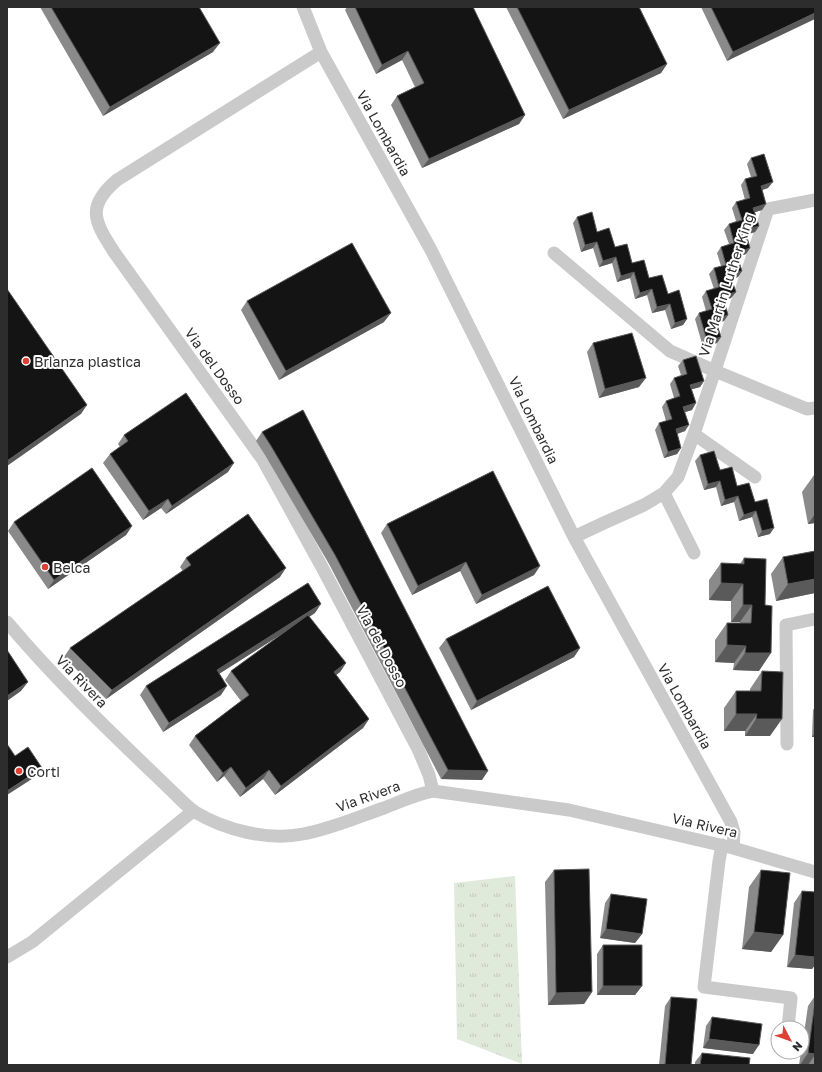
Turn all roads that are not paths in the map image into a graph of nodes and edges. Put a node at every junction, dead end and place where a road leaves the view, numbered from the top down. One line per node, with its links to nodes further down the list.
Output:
1 (303, 7): 2 (street, Via Lombardia)
2 (320, 52): 10 (street, Via Lombardia); 15 (street, Via del Dosso)
3 (815, 200): 5 (street, Via Martin Luther King)
4 (554, 253): 5 (street, Via Martin Luther King)
5 (715, 371): 6 (street, Via Martin Luther King); 7 (street, Via Martin Luther King)
6 (815, 408)
7 (694, 434): 8 (street); 9 (street, Via Martin Luther King)
8 (755, 477)
9 (664, 493): 10 (street, Via Martin Luther King); 11 (street)
10 (574, 537): 17 (street, Via Lombardia)
11 (694, 553)
12 (815, 619): 14 (street)
13 (7, 622): 16 (street, Via Rivera)
14 (787, 744)
15 (433, 791): 16 (street, Via Rivera); 17 (street, Via Rivera)
16 (193, 811): 19 (street)
17 (728, 846): 18 (street, Via Rivera); 20 (street, Via Lombardia)
18 (815, 872)
19 (7, 957)
20 (789, 1020)

